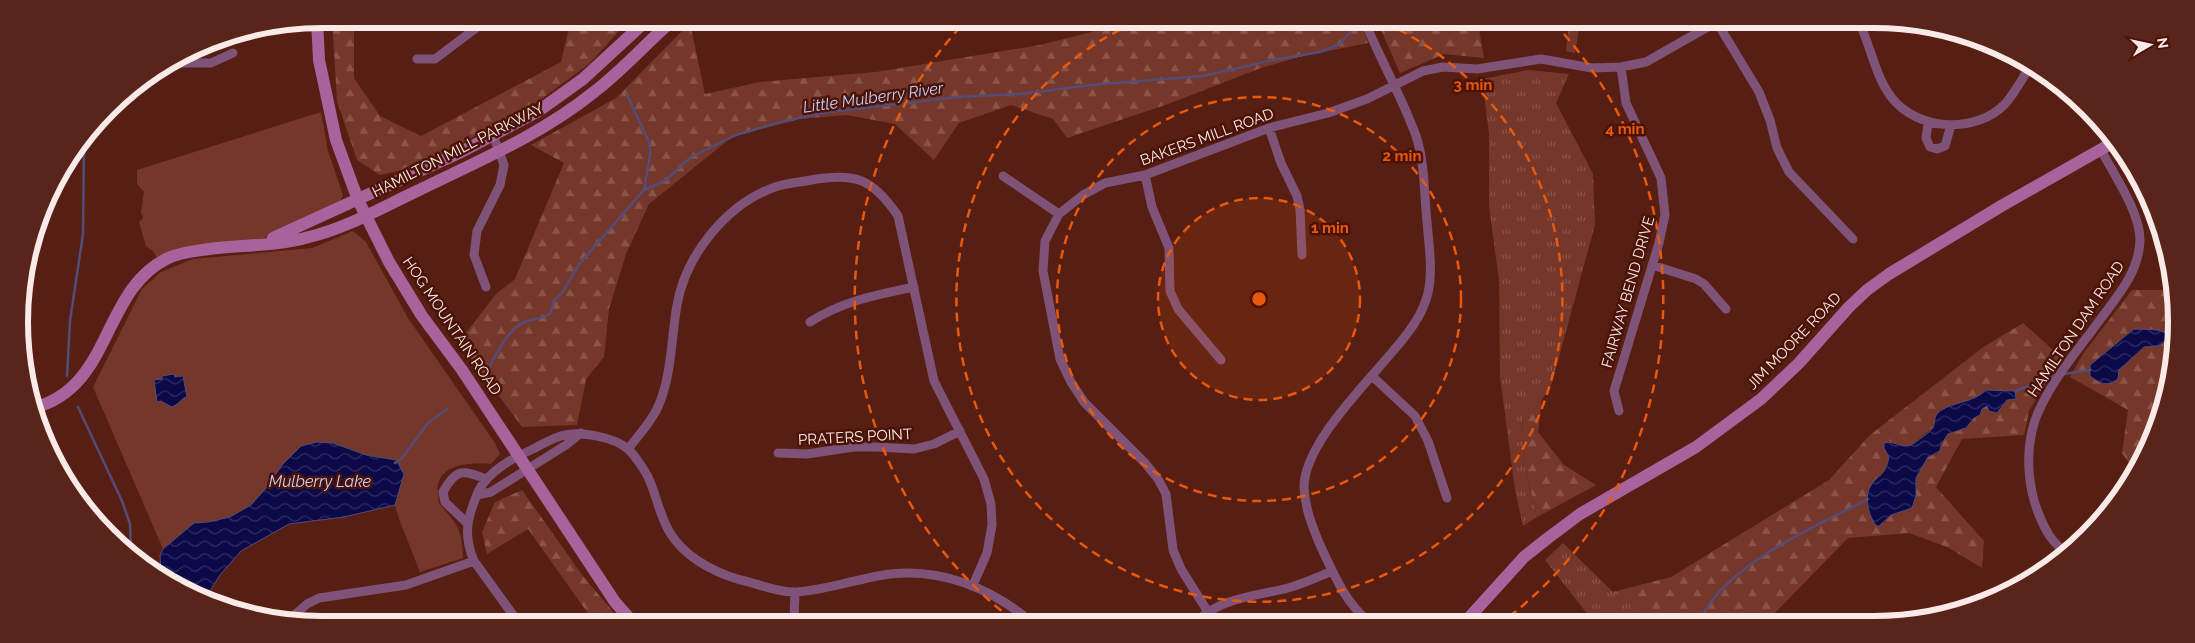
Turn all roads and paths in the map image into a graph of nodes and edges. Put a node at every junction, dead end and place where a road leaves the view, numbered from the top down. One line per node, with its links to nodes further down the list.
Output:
1 (317, 28): 24 (street, HOG MOUNTAIN ROAD)
2 (476, 28): 10 (street)
3 (638, 28): 18 (street, HAMILTON MILL PARKWAY)
4 (664, 28): 20 (street, HAMILTON MILL PARKWAY)
5 (1368, 28): 14 (street)
6 (1706, 28): 12 (street, BAKERS MILL ROAD)
7 (1720, 28): 27 (street)
8 (1861, 28): 15 (street)
9 (233, 53): 11 (street)
10 (417, 59)
11 (182, 63)
12 (1620, 67): 14 (street, BAKERS MILL ROAD); 30 (street, FAIRWAY BEND DRIVE)
13 (2027, 71): 16 (street)
14 (1395, 85): 17 (street, BAKERS MILL ROAD); 36 (street)
15 (1928, 123): 16 (street); 16 (street)
16 (1951, 125)
17 (1270, 128): 22 (street, BAKERS MILL ROAD); 29 (street)
18 (493, 135): 20 (street); 24 (street, HAMILTON MILL PARKWAY)
19 (2109, 145): 21 (street, JIM MOORE ROAD)
20 (500, 150): 26 (street, HAMILTON MILL PARKWAY); 32 (street)
21 (2101, 150): 49 (street, HAMILTON DAM ROAD); 62 (street, JIM MOORE ROAD)
22 (1145, 175): 25 (street, BAKERS MILL ROAD); 35 (street)
23 (1003, 176): 25 (street)
24 (358, 200): 26 (street, HOG MOUNTAIN ROAD); 28 (street, HAMILTON MILL PARKWAY)
25 (1059, 214): 54 (street, BAKERS MILL ROAD)
26 (366, 216): 28 (street, HAMILTON MILL PARKWAY); 43 (street, HOG MOUNTAIN ROAD)
27 (1853, 239)
28 (256, 244): 37 (street, HAMILTON MILL PARKWAY)
29 (1302, 255)
30 (1652, 265): 33 (street); 38 (street, FAIRWAY BEND DRIVE)
31 (914, 287): 34 (street); 39 (street); 41 (street)
32 (486, 288)
33 (1726, 309)
34 (810, 322)
35 (1221, 360)
36 (1372, 376): 47 (street); 51 (street)
37 (40, 405)
38 (1619, 411)
39 (960, 432): 42 (street, PRATERS POINT); 52 (street)
40 (581, 433): 41 (street); 43 (street); 44 (street)
41 (628, 449): 53 (street)
42 (778, 453)
43 (519, 456): 44 (street, HOG MOUNTAIN ROAD); 45 (street)
44 (527, 470): 46 (street); 57 (street, HOG MOUNTAIN ROAD)
45 (486, 479): 46 (street); 48 (street)
46 (477, 495): 48 (street)
47 (1447, 498)
48 (468, 524): 50 (street)
49 (2061, 548)
50 (474, 561): 55 (street); 56 (street)
51 (1332, 572): 54 (street); 61 (street)
52 (973, 585): 53 (street); 59 (street)
53 (795, 592): 58 (street)
54 (1208, 612): 60 (street)
55 (295, 614)
56 (514, 616)
57 (627, 616)
58 (794, 616)
59 (1024, 616)
60 (1203, 616)
61 (1362, 616)
62 (1471, 616)

